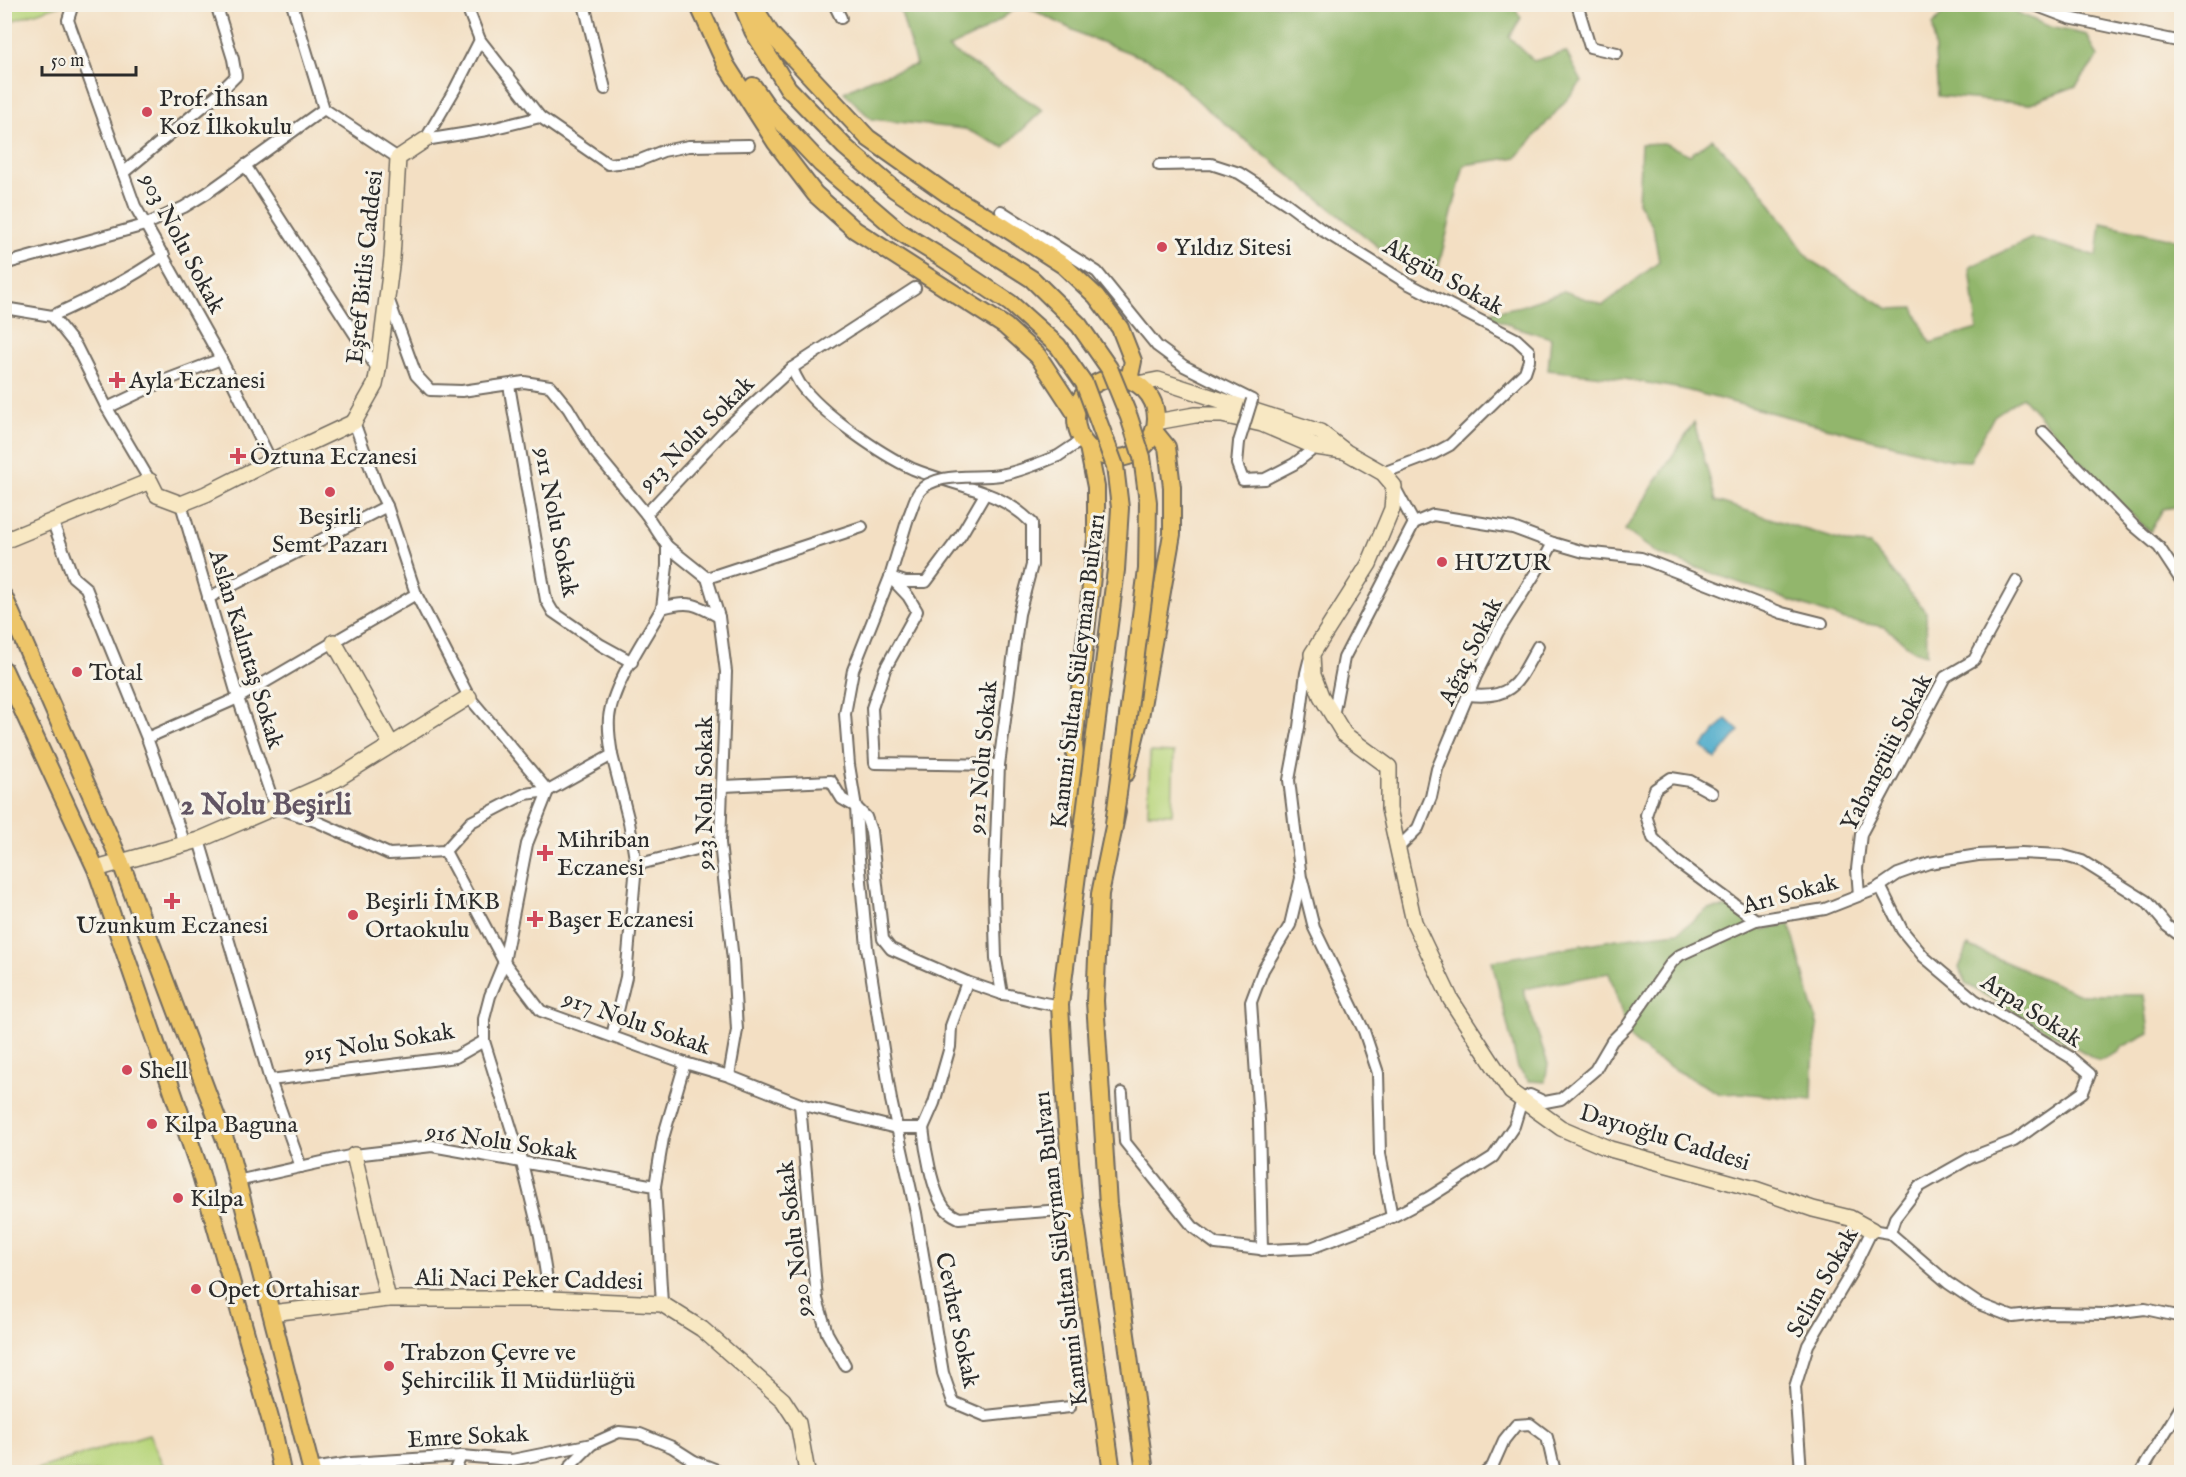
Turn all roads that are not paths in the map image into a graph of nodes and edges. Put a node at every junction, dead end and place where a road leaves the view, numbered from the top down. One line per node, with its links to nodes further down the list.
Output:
1 (73, 4): 25 (street, 903 Nolu Sokak)
2 (216, 4): 25 (street)
3 (292, 4): 18 (street)
4 (466, 4): 14 (street)
5 (584, 4): 17 (street)
6 (698, 4): 40 (main road)
7 (708, 4): 90 (main road, Kanuni Sultan Süleyman Bulvarı, bridge)
8 (742, 4): 89 (main road, bridge)
9 (752, 4): 37 (main road)
10 (834, 4): 13 (street)
11 (1577, 4): 16 (street)
12 (2032, 4): 15 (street)
13 (841, 18)
14 (480, 39): 19 (street); 20 (street, Eşref Bitlis Caddesi)
15 (2181, 42)
16 (1617, 53)
17 (606, 89)
18 (324, 109): 22 (street); 23 (street)
19 (540, 117): 20 (street); 21 (street)
20 (425, 140): 22 (street, Eşref Bitlis Caddesi)
21 (749, 145)
22 (398, 158): 31 (street, Eşref Bitlis Caddesi)
23 (244, 165): 27 (street); 36 (street)
24 (1159, 165): 48 (street, Akgün Sokak)
25 (123, 173): 27 (street, 903 Nolu Sokak)
26 (1001, 211): 45 (street, bridge)
27 (145, 225): 28 (street, 903 Nolu Sokak); 29 (street)
28 (164, 255): 33 (street); 34 (street, 903 Nolu Sokak)
29 (4, 264)
30 (915, 288): 35 (street, 913 Nolu Sokak)
31 (388, 297): 36 (street, Eşref Bitlis Caddesi); 38 (street)
32 (5, 307): 33 (street)
33 (52, 316): 39 (street)
34 (221, 359): 39 (street); 47 (street, 903 Nolu Sokak)
35 (792, 368): 51 (street); 54 (street, 913 Nolu Sokak)
36 (378, 370): 41 (street, Eşref Bitlis Caddesi)
37 (1133, 382): 40 (main road); 42 (main road); 46 (street)
38 (509, 385): 54 (street); 74 (street, 911 Nolu Sokak)
39 (107, 408): 49 (street)
40 (1076, 414): 44 (main road)
41 (354, 422): 47 (street); 53 (street)
42 (1155, 427): 44 (main road); 45 (street); 89 (main road)
43 (2043, 432): 64 (street)
44 (1085, 443): 61 (street, Cevher Sokak, bridge); 90 (main road)
45 (1316, 447): 46 (street)
46 (1346, 452): 48 (street)
47 (271, 460): 52 (street)
48 (1383, 473): 50 (street)
49 (150, 481): 52 (street); 55 (street)
50 (1394, 486): 56 (street); 73 (street)
51 (985, 494): 61 (street); 83 (street, 921 Nolu Sokak)
52 (181, 504): 67 (street, Aslan Kalıntaş Sokak)
53 (387, 506): 65 (street); 67 (street)
54 (646, 514): 60 (street, 913 Nolu Sokak)
55 (52, 520): 58 (street); 80 (street)
56 (1414, 523): 59 (street); 79 (street)
57 (862, 527): 62 (street)
58 (4, 541)
59 (1553, 543): 70 (street); 76 (street, Ağaç Sokak)
60 (667, 546): 62 (street); 68 (street)
61 (890, 577): 83 (street); 88 (street, Cevher Sokak)
62 (707, 578): 69 (street, 923 Nolu Sokak)
63 (2018, 581): 100 (street, Yabangülü Sokak)
64 (2181, 582)
65 (416, 594): 71 (street); 77 (street)
66 (4, 597): 95 (main road)
67 (208, 598): 78 (street, Aslan Kalıntaş Sokak)
68 (662, 608): 69 (street); 74 (street)
69 (719, 618): 84 (street, 923 Nolu Sokak)
70 (1822, 623)
71 (334, 642): 78 (street); 81 (street)
72 (1538, 646): 76 (street)
73 (1312, 654): 79 (street, Dayıoğlu Caddesi); 98 (street)
74 (632, 662): 82 (street)
75 (4, 670): 97 (main road)
76 (1469, 695): 93 (street, Ağaç Sokak)
77 (468, 697): 81 (street); 85 (street)
78 (238, 698): 80 (street); 87 (street, Aslan Kalıntaş Sokak)
79 (1333, 716): 93 (street, Dayıoğlu Caddesi)
80 (147, 738): 91 (street)
81 (391, 744): 87 (street)
82 (612, 755): 85 (street); 96 (street)
83 (999, 765): 105 (street, 921 Nolu Sokak)
84 (724, 786): 88 (street); 92 (street, 923 Nolu Sokak)
85 (548, 790): 94 (street); 103 (street, 915 Nolu Sokak)
86 (1712, 793): 101 (street)
87 (275, 807): 91 (street); 94 (street)
88 (856, 807): 104 (street); 115 (street, Cevher Sokak)
89 (1114, 824): 133 (main road)
90 (1083, 829): 106 (main road, Kanuni Sultan Süleyman Bulvarı)
91 (192, 842): 95 (street); 111 (street)
92 (720, 843): 96 (street); 110 (street, 923 Nolu Sokak)
93 (1398, 848): 113 (street, Dayıoğlu Caddesi)
94 (445, 852): 103 (street, 917 Nolu Sokak)
95 (121, 863): 97 (street); 120 (main road)
96 (636, 865): 107 (street)
97 (96, 869): 141 (main road)
98 (1301, 878): 123 (street); 126 (street)
99 (1880, 886): 100 (street, Arı Sokak); 102 (street, Arı Sokak); 125 (street, Arpa Sokak)
100 (1859, 895): 101 (street, Arı Sokak)
101 (1756, 920): 113 (street, Arı Sokak)
102 (2181, 937)
103 (504, 962): 107 (street, 917 Nolu Sokak); 108 (street, 915 Nolu Sokak)
104 (967, 982): 105 (street); 116 (street)
105 (1002, 994): 106 (street)
106 (1060, 1005): 122 (main road, Kanuni Sultan Süleyman Bulvarı)
107 (612, 1036): 109 (street, 917 Nolu Sokak)
108 (484, 1041): 111 (street, 915 Nolu Sokak); 118 (street)
109 (685, 1063): 110 (street, 917 Nolu Sokak); 121 (street)
110 (729, 1076): 114 (street, 917 Nolu Sokak)
111 (270, 1080): 119 (street)
112 (1122, 1093): 126 (street)
113 (1522, 1100): 123 (street); 124 (street, Dayıoğlu Caddesi)
114 (800, 1104): 115 (street, 917 Nolu Sokak); 132 (street, 920 Nolu Sokak)
115 (896, 1128): 116 (street); 136 (street, Cevher Sokak)
116 (923, 1128): 122 (street, Cevher Sokak)
117 (354, 1155): 118 (street, 916 Nolu Sokak); 119 (street, 916 Nolu Sokak); 127 (street)
118 (522, 1164): 121 (street, 916 Nolu Sokak); 128 (street)
119 (301, 1167): 120 (street, 916 Nolu Sokak)
120 (237, 1180): 130 (main road)
121 (655, 1186): 129 (street)
122 (1074, 1209): 134 (main road, Kanuni Sultan Süleyman Bulvarı)
123 (1392, 1217): 126 (street)
124 (1872, 1230): 125 (street, Selim Sokak); 153 (street, Selim Sokak)
125 (1890, 1233): 131 (street, Selim Sokak)
126 (1262, 1250)
127 (388, 1299): 128 (street, Ali Naci Peker Caddesi); 130 (street, Ali Naci Peker Caddesi)
128 (550, 1299): 129 (street, Ali Naci Peker Caddesi)
129 (662, 1304): 146 (street, Ali Naci Peker Caddesi)
130 (271, 1313): 140 (main road)
131 (2181, 1317)
132 (845, 1365)
133 (1136, 1401): 149 (main road); 150 (main road)
134 (1102, 1402): 147 (main road); 148 (main road, Kanuni Sultan Süleyman Bulvarı)
135 (2181, 1405): 154 (street)
136 (1070, 1407)
137 (592, 1444): 138 (street, Emre Sokak); 139 (street, Emre Sokak); 143 (street)
138 (460, 1456): 140 (street, Emre Sokak); 142 (street)
139 (694, 1461): 144 (street); 145 (street, Emre Sokak)
140 (312, 1471)
141 (282, 1473)
142 (454, 1473)
143 (567, 1473)
144 (687, 1473)
145 (722, 1473)
146 (807, 1473)
147 (1102, 1473)
148 (1112, 1473)
149 (1145, 1473)
150 (1156, 1473)
151 (1485, 1473): 152 (street)
152 (1555, 1473)
153 (1801, 1473)
154 (2141, 1473)

